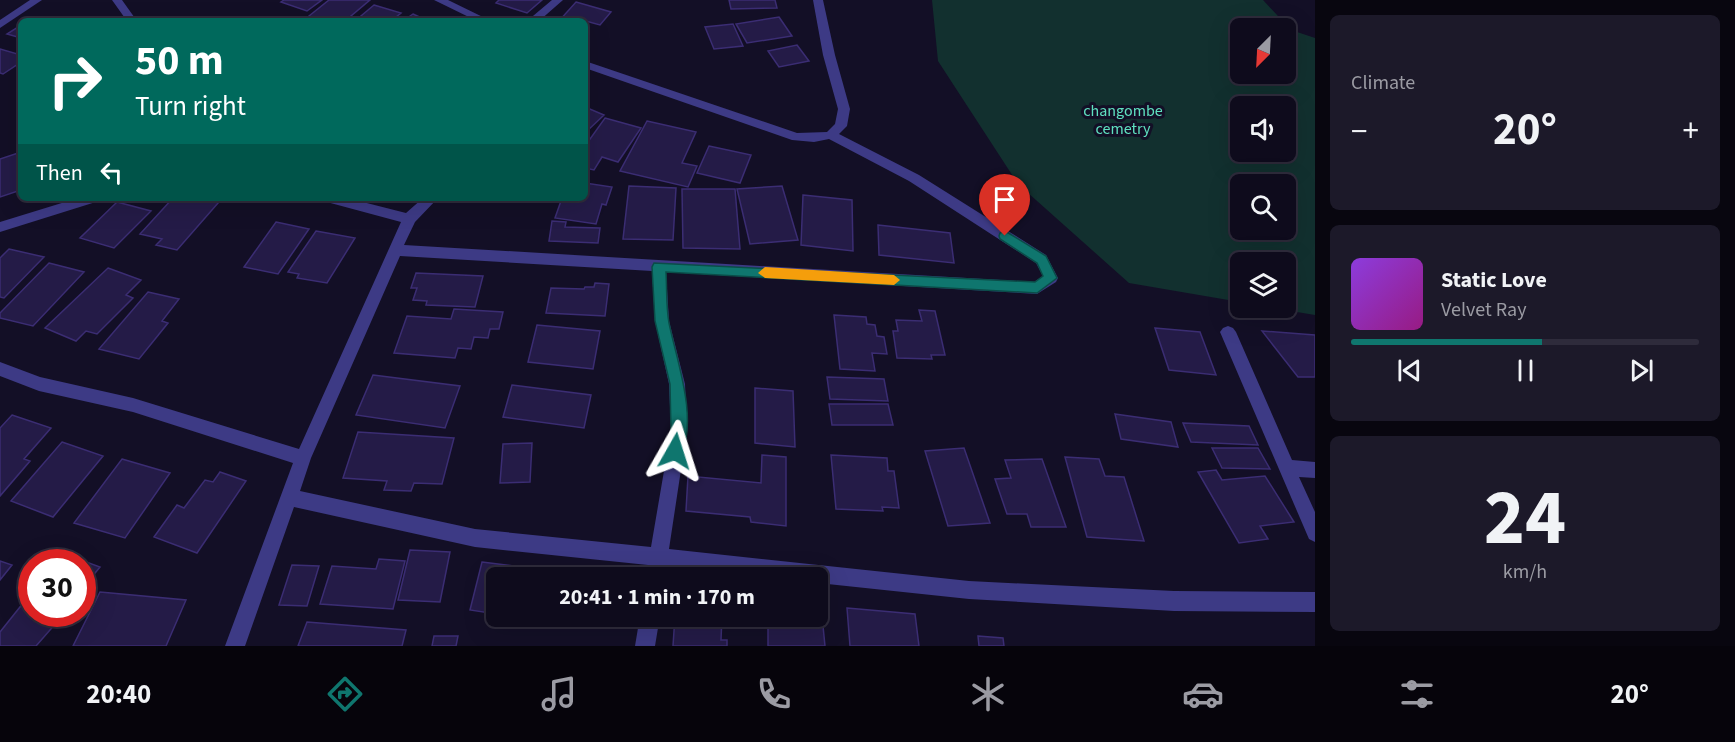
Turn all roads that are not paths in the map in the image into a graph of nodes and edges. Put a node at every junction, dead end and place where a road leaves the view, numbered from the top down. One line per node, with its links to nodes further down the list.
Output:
1 (37, 0): 7 (street)
2 (117, 0): 8 (street)
3 (439, 0): 9 (street)
4 (558, 0): 10 (street)
5 (818, 0): 13 (street)
6 (0, 9): 7 (street)
7 (20, 12): 11 (street)
8 (130, 18)
9 (479, 18)
10 (536, 18)
11 (0, 25)
12 (588, 65): 13 (street)
13 (831, 135): 20 (street)
14 (84, 201): 18 (street)
15 (340, 201): 17 (street)
16 (428, 201): 17 (street)
17 (409, 219): 19 (street)
18 (0, 227)
19 (395, 250): 20 (street); 23 (street)
20 (659, 267): 28 (street)
21 (1228, 332): 24 (street)
22 (0, 369): 23 (street)
23 (303, 458): 26 (street)
24 (1287, 468): 25 (street); 27 (street)
25 (1315, 470)
26 (289, 497): 28 (street); 32 (street)
27 (1315, 533)
28 (658, 558): 29 (street); 30 (street)
29 (657, 567)
30 (1315, 602)
31 (648, 627): 33 (street)
32 (235, 646)
33 (645, 646)

